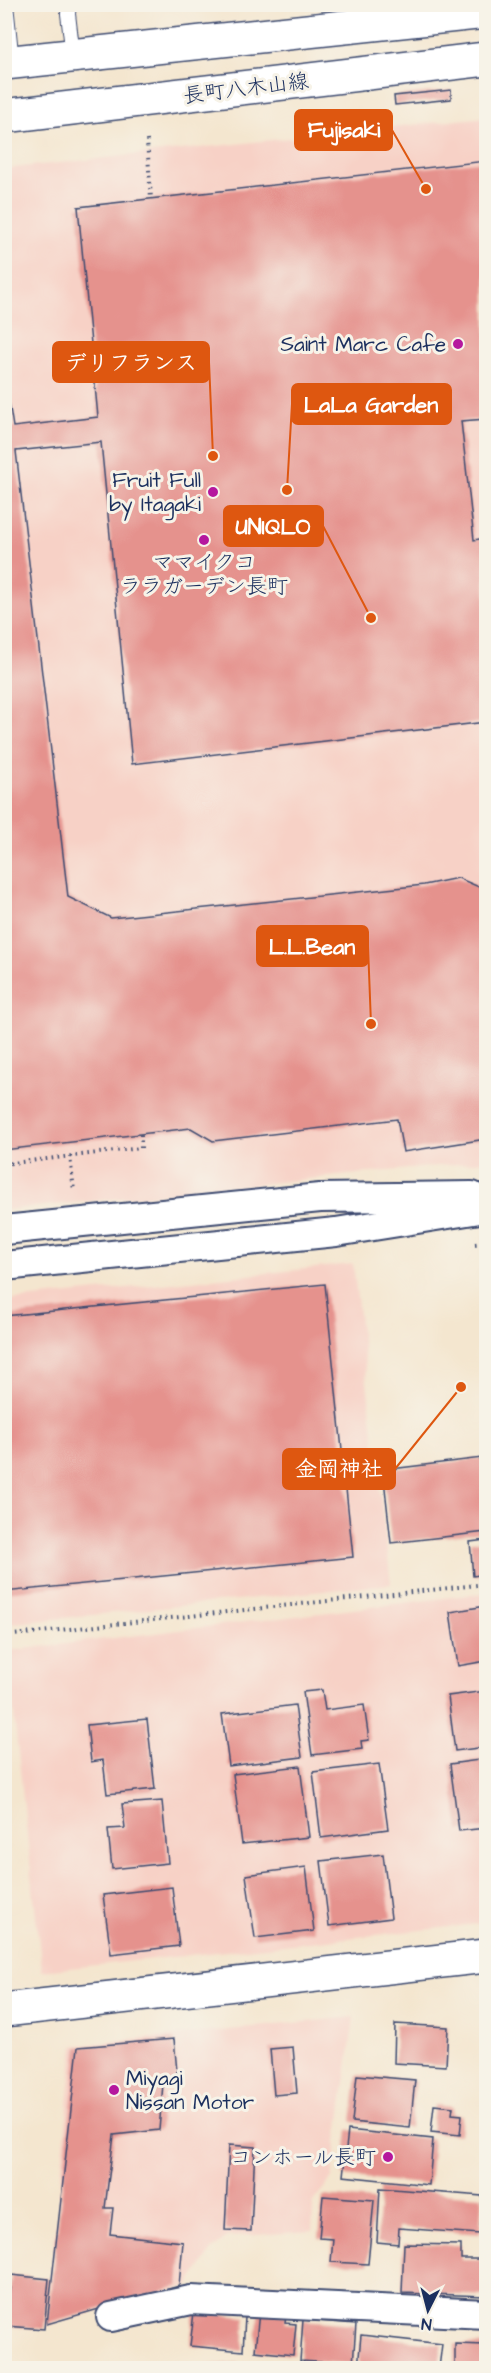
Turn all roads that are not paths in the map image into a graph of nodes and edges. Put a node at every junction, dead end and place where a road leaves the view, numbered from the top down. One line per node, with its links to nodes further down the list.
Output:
1 (6, 4): 6 (lane)
2 (69, 4): 4 (lane)
3 (486, 12): 4 (street)
4 (73, 56): 6 (street)
5 (486, 59): 7 (street, 長町八木山線)
6 (8, 63)
7 (4, 116)
8 (486, 1196): 10 (street)
9 (486, 1208): 11 (street)
10 (4, 1230)
11 (4, 1266)
12 (486, 1956): 13 (street)
13 (4, 2010)
14 (486, 2314): 15 (street)
15 (111, 2317)

